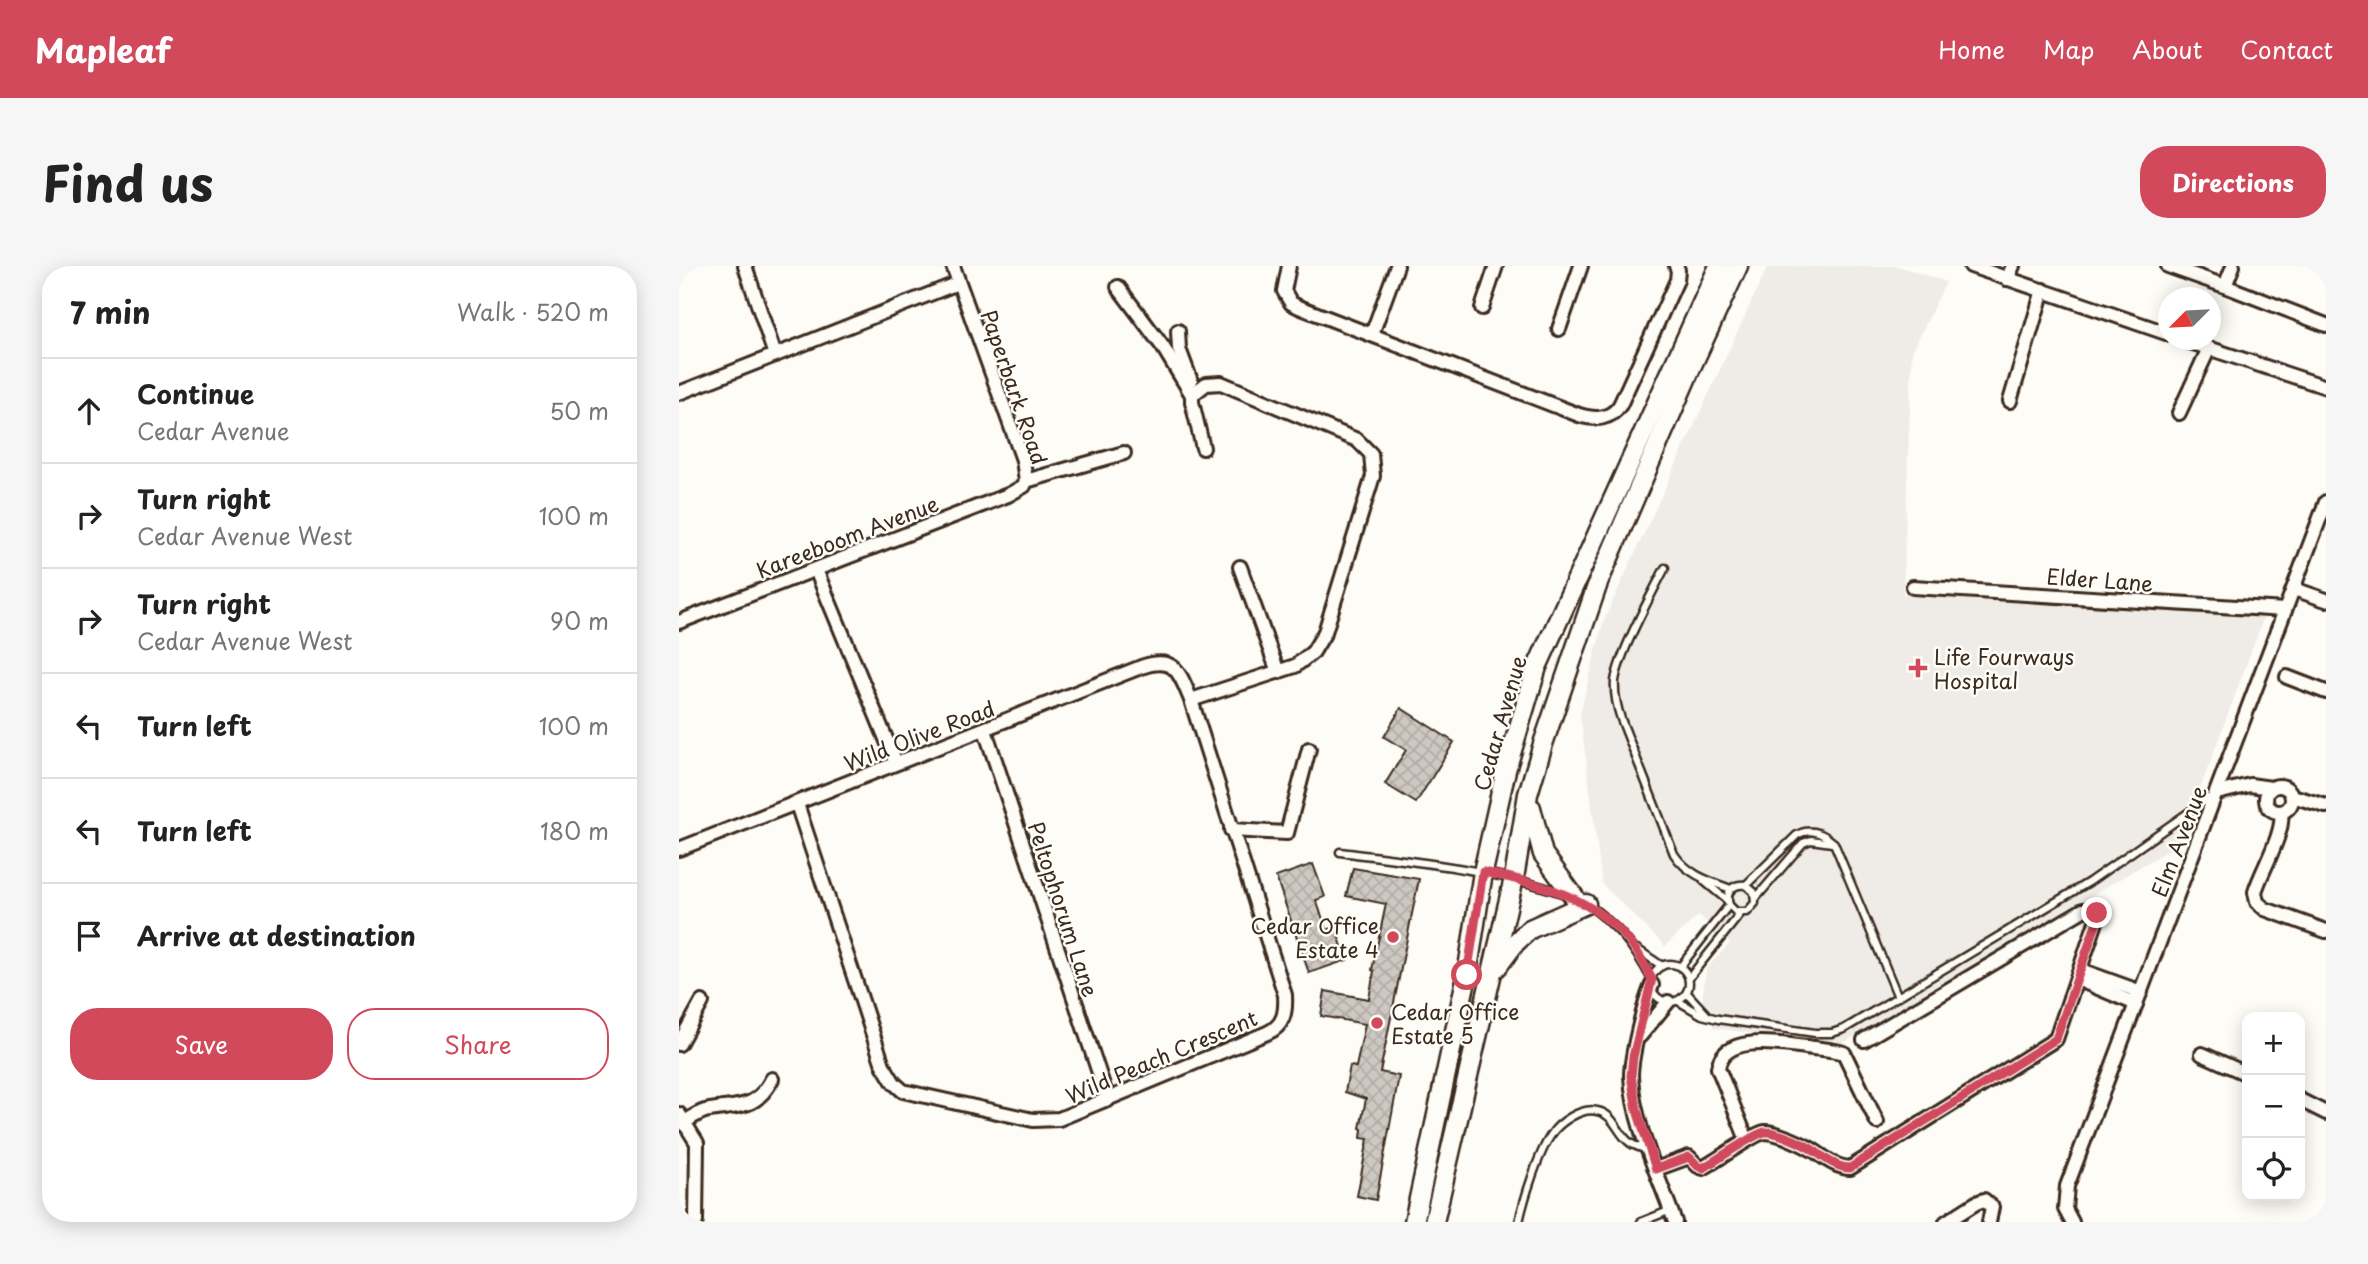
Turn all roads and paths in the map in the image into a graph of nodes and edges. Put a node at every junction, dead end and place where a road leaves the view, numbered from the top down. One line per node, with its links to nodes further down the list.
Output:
1 (745, 266): 27 (street)
2 (953, 266): 15 (street, Paperbark Road)
3 (1289, 266): 24 (street)
4 (1397, 266): 24 (street)
5 (1496, 266): 19 (street)
6 (1581, 266): 21 (street)
7 (1676, 266): 24 (street)
8 (1719, 266): 64 (main road, Cedar Avenue)
9 (1738, 266): 55 (main road)
10 (1971, 266): 14 (street)
11 (2013, 266): 14 (street)
12 (2168, 266): 16 (street)
13 (2233, 266): 16 (street)
14 (2007, 279): 18 (street)
15 (958, 283): 27 (street); 35 (street, Paperbark Road)
16 (2225, 286): 20 (street)
17 (1118, 287): 30 (street)
18 (2043, 290): 22 (street); 31 (street)
19 (1482, 308)
20 (2326, 325)
21 (1559, 329)
22 (2158, 330)
23 (1178, 331): 30 (street)
24 (1372, 334)
25 (2208, 350): 32 (street)
26 (2215, 350): 28 (street)
27 (775, 355): 29 (street)
28 (2326, 387)
29 (679, 393)
30 (1194, 393): 33 (street); 46 (street)
31 (2010, 401)
32 (2179, 413)
33 (1203, 448)
34 (1124, 453): 35 (street, Kareeboom Avenue)
35 (1026, 481): 39 (street, Kareeboom Avenue)
36 (2326, 502): 41 (street, Elm Avenue)
37 (1240, 567): 46 (street)
38 (1665, 568): 65 (lane)
39 (816, 570): 44 (street, Kareeboom Avenue); 52 (street)
40 (1913, 587): 43 (street, Elder Lane)
41 (2294, 589): 42 (street); 43 (street, Elm Avenue)
42 (2326, 600)
43 (2285, 610): 54 (street, Elm Avenue)
44 (679, 622)
45 (1173, 665): 49 (street, Wild Peach Crescent); 50 (street, Wild Olive Road)
46 (1278, 672): 49 (street)
47 (2287, 677): 48 (street)
48 (2326, 692)
49 (1191, 700): 60 (street, Wild Peach Crescent)
50 (985, 730): 52 (street, Wild Olive Road); 93 (street, Peltophorum Lane)
51 (1309, 749): 60 (street)
52 (896, 763): 57 (street, Wild Olive Road)
53 (2271, 788): 54 (street); 56 (street); 59 (street)
54 (2217, 793): 82 (lane); 83 (street, Elm Avenue)
55 (1528, 794): 66 (main road); 70 (main road)
56 (2292, 796): 58 (street); 59 (street)
57 (797, 804): 62 (street, Wild Olive Road); 93 (street, Wild Peach Crescent)
58 (2326, 806)
59 (2281, 812): 73 (street)
60 (1231, 830): 93 (street, Wild Peach Crescent)
61 (1834, 844): 67 (lane); 69 (lane); 82 (lane)
62 (679, 849)
63 (1340, 852): 64 (lane)
64 (1483, 872): 66 (lane); 103 (main road, Cedar Avenue)
65 (1700, 877): 68 (lane); 71 (lane)
66 (1514, 878): 70 (lane); 77 (main road)
67 (1746, 885): 68 (lane); 69 (lane)
68 (1731, 889): 71 (lane)
69 (1756, 898): 72 (lane)
70 (1581, 901): 74 (lane); 77 (main road)
71 (1728, 903): 72 (lane); 76 (lane)
72 (1741, 913): 79 (lane)
73 (2326, 931)
74 (1635, 948): 75 (lane); 80 (lane)
75 (1662, 966): 76 (lane); 80 (lane)
76 (1680, 967): 79 (lane)
77 (1492, 974): 104 (main road)
78 (2078, 974): 83 (street); 88 (street); 98 (street)
79 (1689, 978): 81 (lane)
80 (1652, 982): 85 (lane); 87 (street)
81 (1687, 993): 85 (lane); 86 (lane)
82 (1898, 997): 86 (lane)
83 (2138, 998): 109 (street, Elm Avenue)
84 (702, 1002): 89 (street)
85 (1673, 1002): 86 (lane); 87 (street)
86 (1711, 1018)
87 (1638, 1039): 99 (street)
88 (1864, 1040)
89 (679, 1044)
90 (2202, 1054): 91 (street)
91 (2242, 1072)
92 (772, 1079): 96 (street)
93 (1108, 1100)
94 (2305, 1102): 95 (street)
95 (2326, 1113)
96 (682, 1118): 102 (street)
97 (1877, 1122): 98 (street)
98 (1747, 1140): 100 (street)
99 (1650, 1150): 100 (street); 105 (lane)
100 (1656, 1169): 101 (street)
101 (1673, 1216): 106 (lane)
102 (696, 1222)
103 (1414, 1222)
104 (1434, 1222)
105 (1519, 1222)
106 (1641, 1222)
107 (1946, 1222): 108 (street)
108 (1989, 1222)
109 (2072, 1222)

